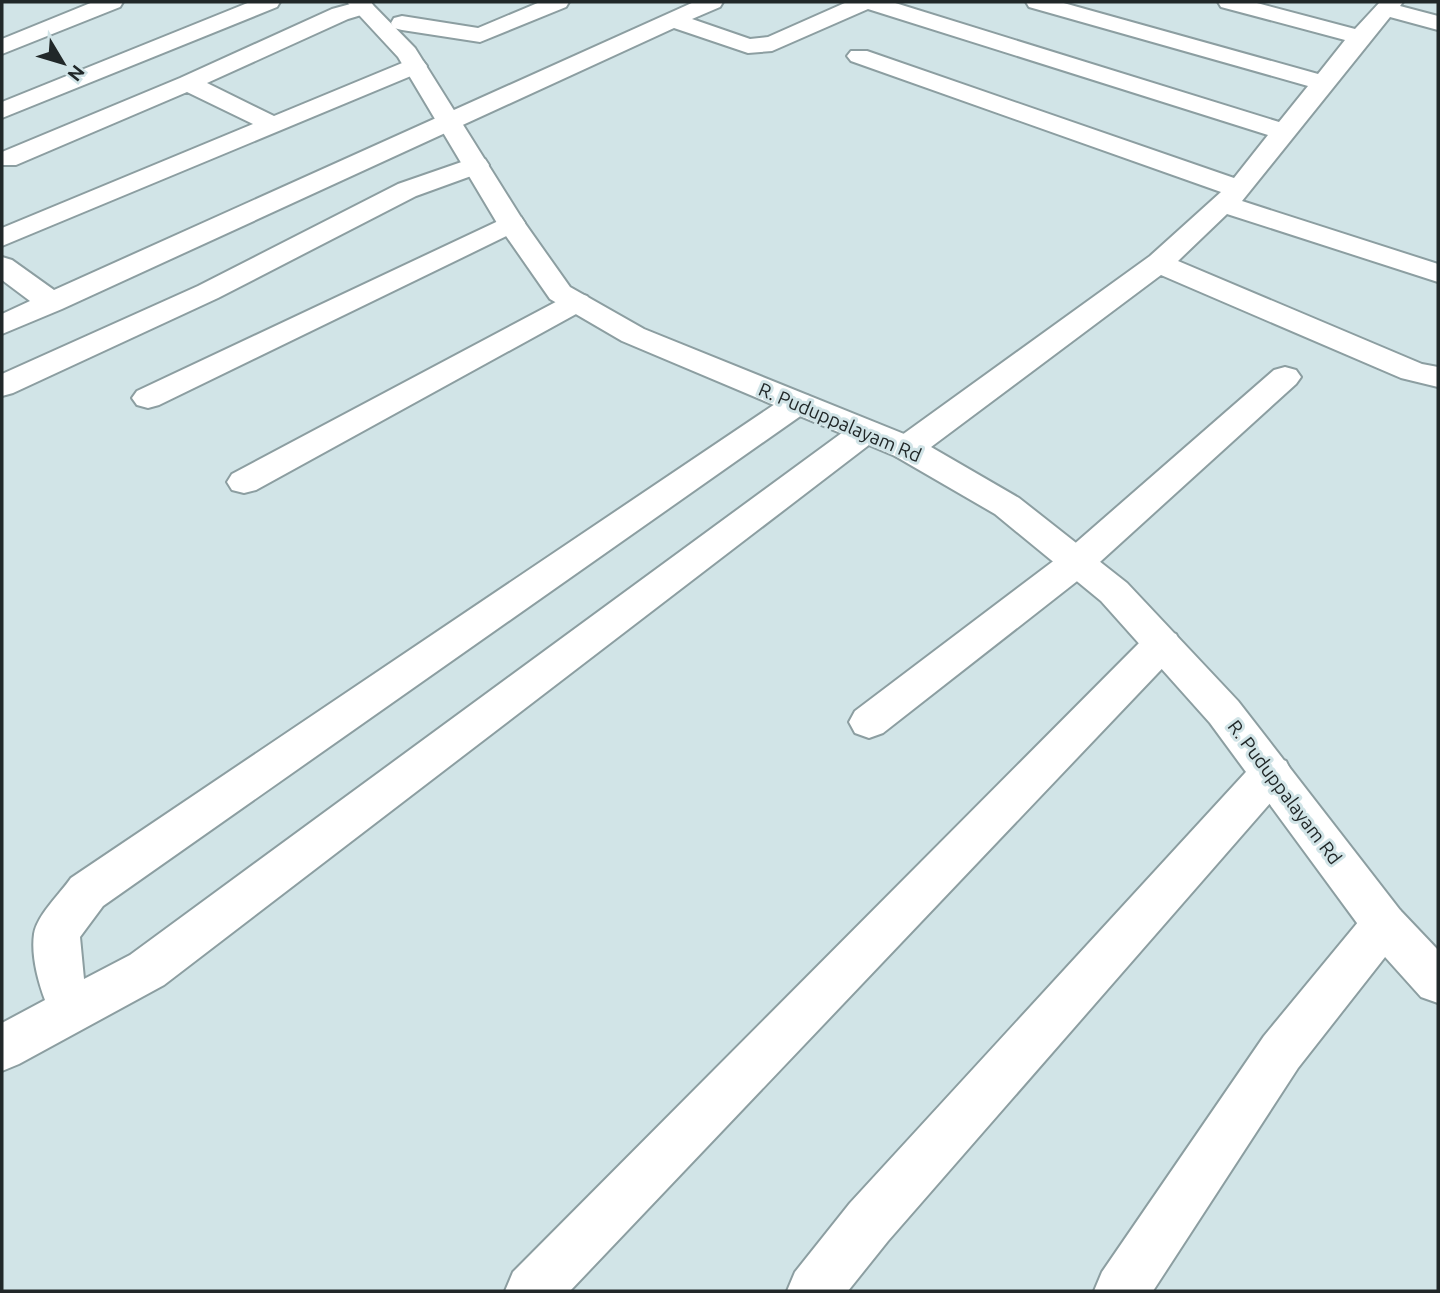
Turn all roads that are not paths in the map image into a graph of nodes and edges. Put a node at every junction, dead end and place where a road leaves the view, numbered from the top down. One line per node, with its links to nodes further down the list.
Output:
1 (112, 2): 15 (street)
2 (269, 2): 20 (street)
3 (558, 2): 13 (street)
4 (712, 2): 11 (street)
5 (868, 2): 11 (street); 23 (street)
6 (1037, 2): 19 (street)
7 (1229, 2): 14 (street)
8 (360, 4): 13 (street, R. Puduppalayam Rd); 18 (street)
9 (1388, 5): 12 (street); 14 (street)
10 (433, 7): 13 (street)
11 (673, 20): 21 (street)
12 (1438, 23)
13 (394, 27): 17 (street, R. Puduppalayam Rd)
14 (1360, 37): 19 (street)
15 (2, 47)
16 (859, 57): 26 (street)
17 (415, 66): 21 (street, R. Puduppalayam Rd); 22 (street)
18 (188, 83): 22 (street); 24 (street)
19 (1324, 83): 23 (street)
20 (2, 111)
21 (450, 123): 25 (street, R. Puduppalayam Rd); 33 (street)
22 (274, 125): 28 (street)
23 (1284, 132): 26 (street)
24 (7, 159)
25 (476, 165): 27 (street, R. Puduppalayam Rd); 37 (street)
26 (1231, 196): 29 (street); 31 (street)
27 (511, 223): 32 (street, R. Puduppalayam Rd); 38 (street)
28 (2, 238)
29 (1158, 263): 36 (street); 41 (street)
30 (2, 266): 33 (street)
31 (1438, 273)
32 (577, 302): 39 (street, R. Puduppalayam Rd); 42 (street)
33 (52, 303): 34 (street)
34 (2, 326)
35 (1285, 377): 43 (street)
36 (1438, 377)
37 (2, 386)
38 (148, 398)
39 (797, 403): 40 (street, R. Puduppalayam Rd); 49 (street)
40 (866, 431): 41 (street, R. Puduppalayam Rd); 49 (street)
41 (907, 448): 43 (street, R. Puduppalayam Rd)
42 (244, 482)
43 (1077, 562): 44 (street, R. Puduppalayam Rd); 45 (street)
44 (1162, 644): 46 (street, R. Puduppalayam Rd); 51 (street)
45 (869, 722)
46 (1271, 773): 47 (street, R. Puduppalayam Rd); 52 (street)
47 (1384, 924): 48 (street, R. Puduppalayam Rd); 53 (street)
48 (1438, 982)
49 (73, 1010): 50 (street)
50 (2, 1048)
51 (532, 1291)
52 (814, 1291)
53 (1121, 1291)

